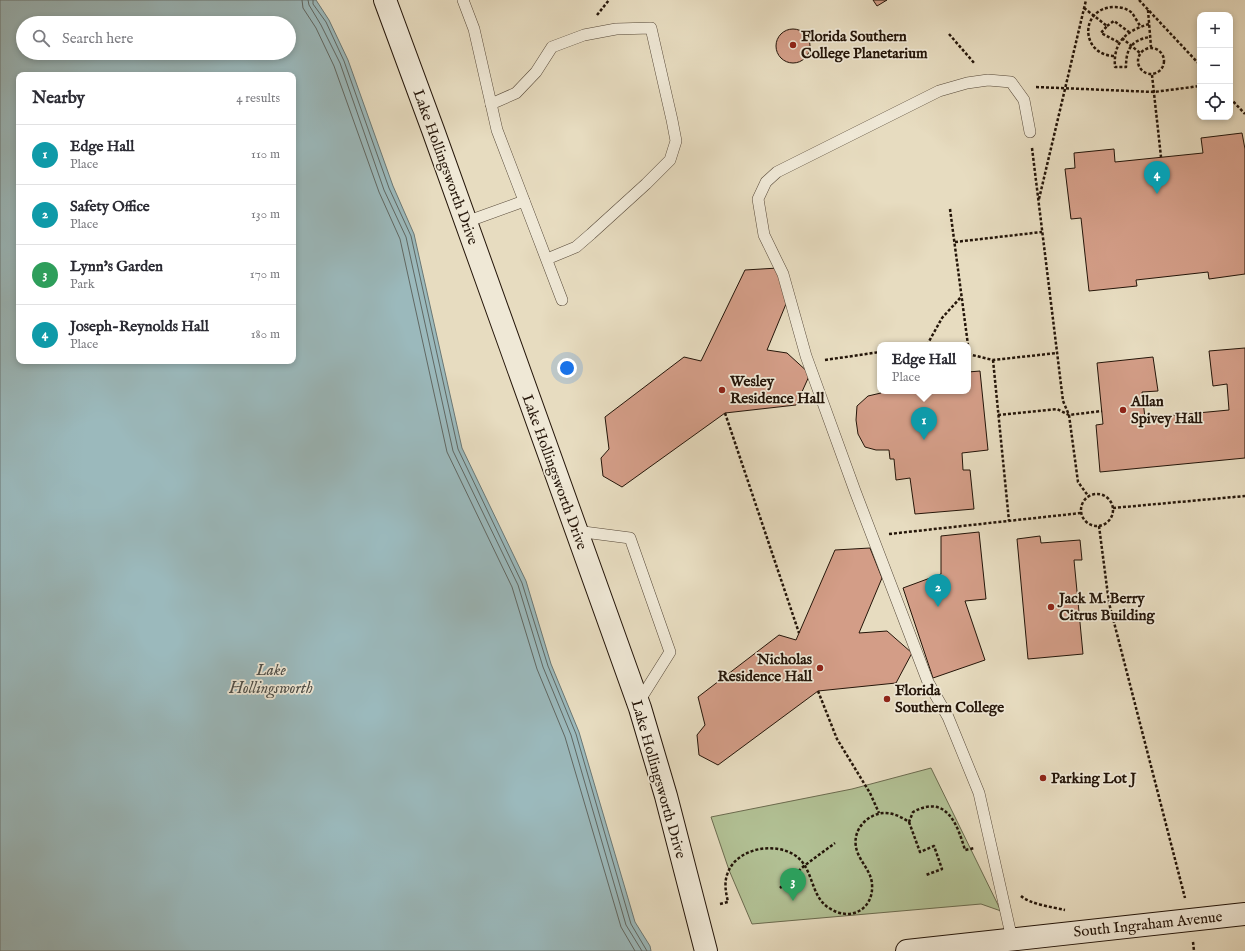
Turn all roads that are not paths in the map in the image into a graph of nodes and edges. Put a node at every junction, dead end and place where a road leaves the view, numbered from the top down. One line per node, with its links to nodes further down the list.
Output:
1 (385, 0): 6 (street, Lake Hollingsworth Drive)
2 (463, 0): 3 (lane)
3 (491, 104): 5 (lane); 7 (lane)
4 (1030, 132): 12 (lane)
5 (524, 200): 6 (lane); 7 (lane)
6 (466, 222): 9 (street, Lake Hollingsworth Drive)
7 (547, 259): 8 (lane)
8 (562, 300)
9 (576, 531): 10 (street, Lake Hollingsworth Drive); 10 (lane)
10 (638, 703): 13 (street, Lake Hollingsworth Drive)
11 (1245, 914): 12 (street, South Ingraham Avenue)
12 (1012, 939): 14 (street, South Ingraham Avenue)
13 (706, 951)
14 (907, 951)

